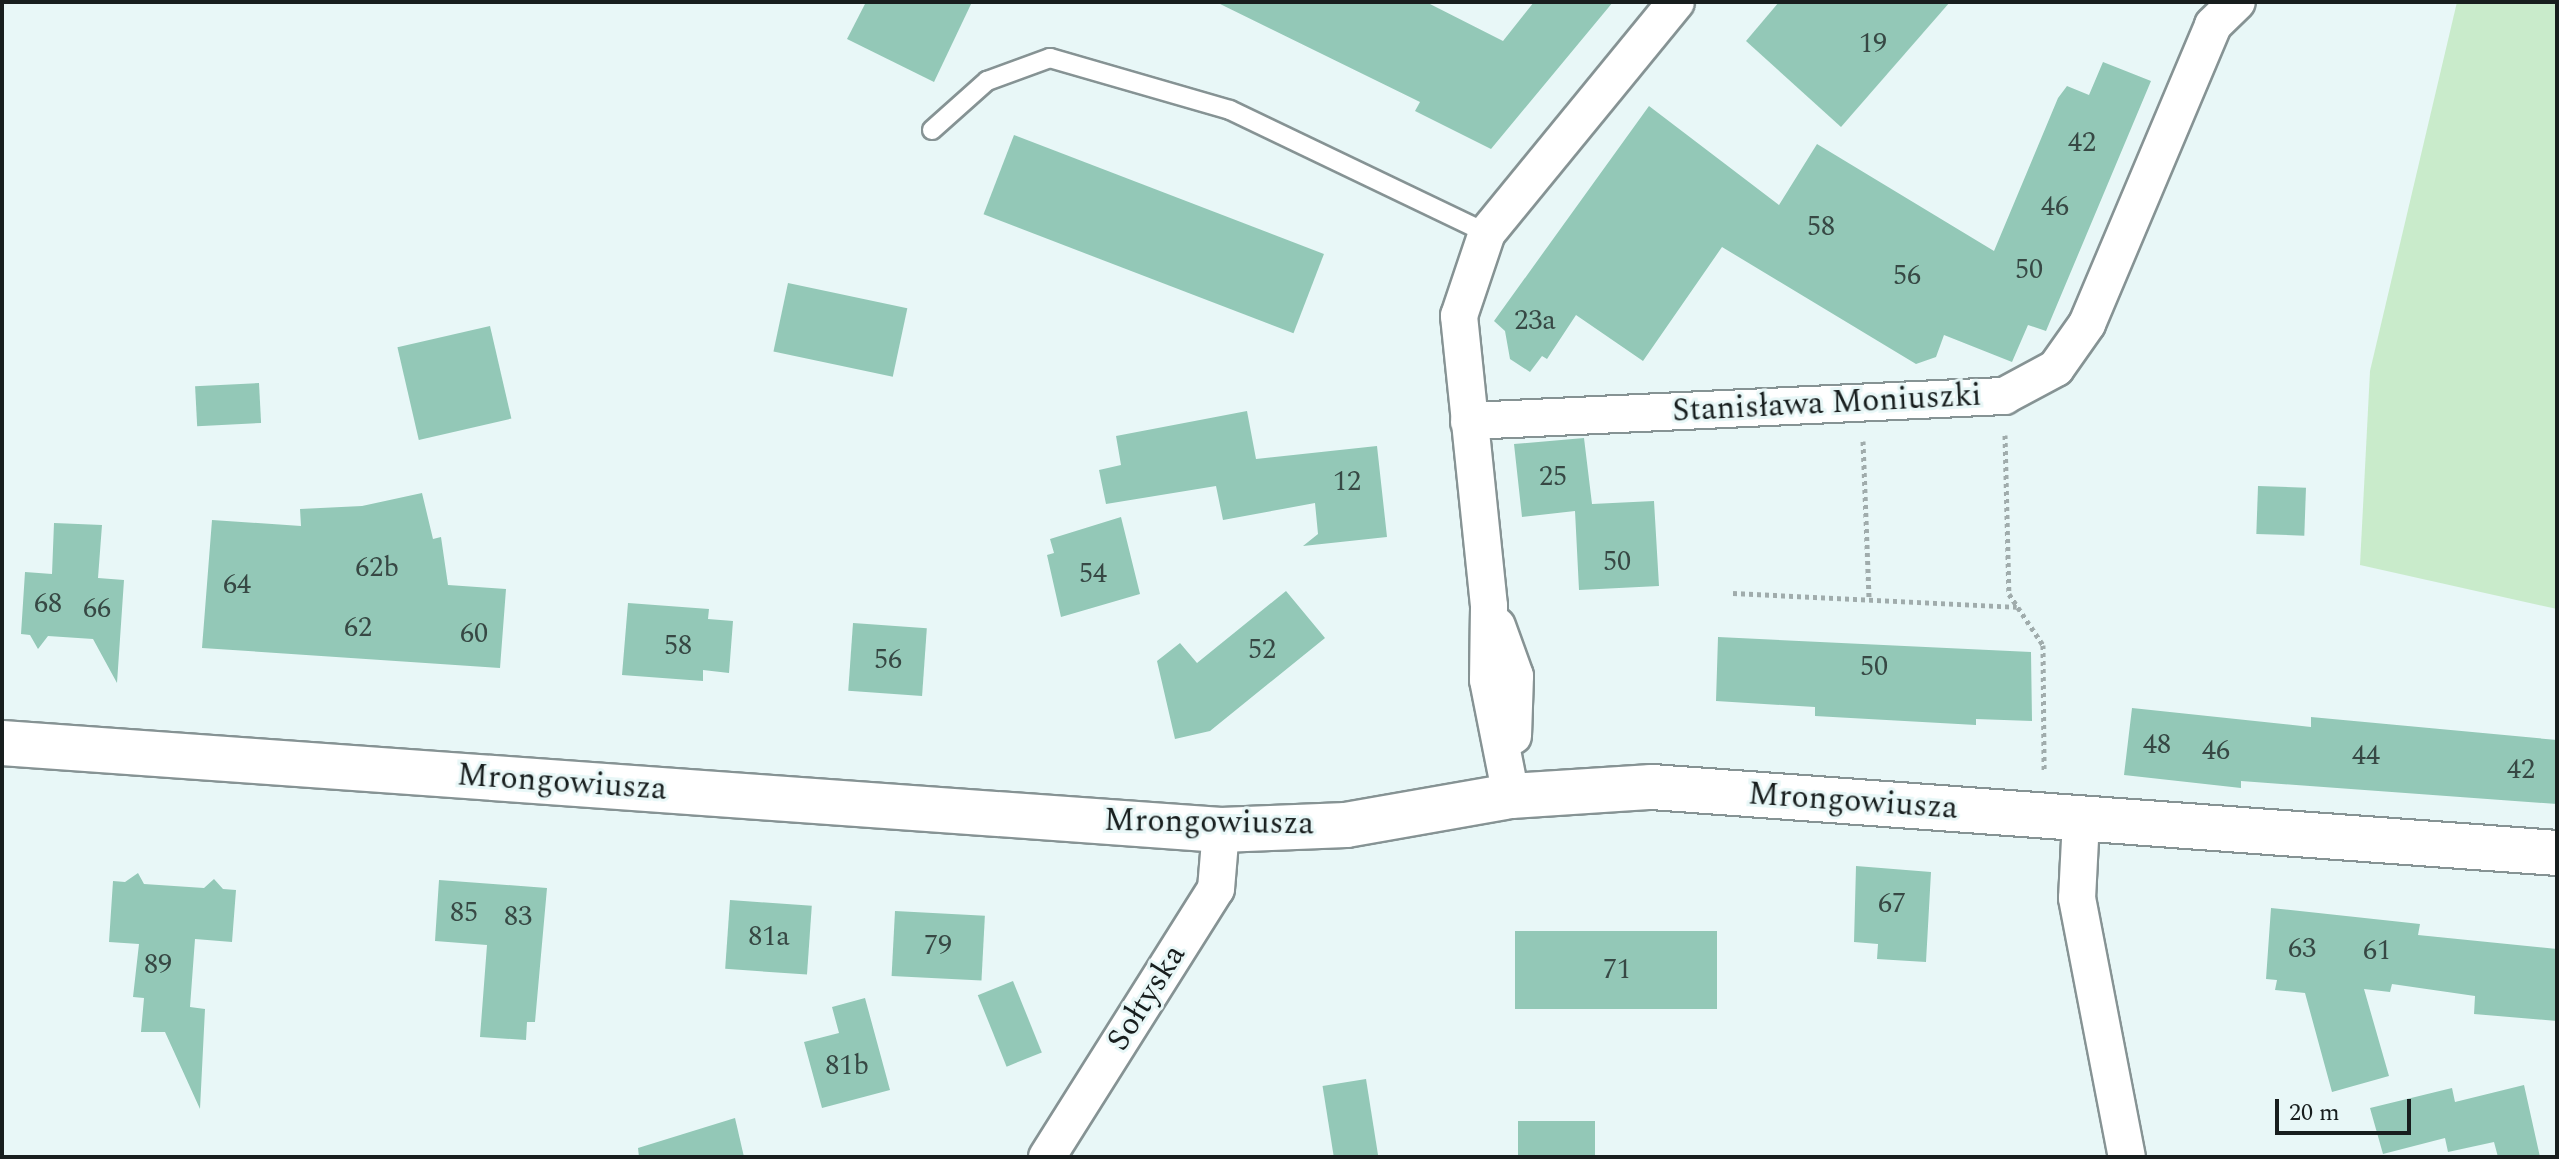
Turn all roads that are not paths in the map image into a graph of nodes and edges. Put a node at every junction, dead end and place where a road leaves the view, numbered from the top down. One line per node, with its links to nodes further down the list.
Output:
1 (1676, 2): 4 (street)
2 (2237, 2): 5 (street, Stanisława Moniuszki)
3 (932, 130): 4 (lane)
4 (1487, 233): 5 (street)
5 (1469, 421): 7 (street)
6 (2, 743): 9 (street, Mrongowiusza)
7 (1511, 796): 8 (street, Mrongowiusza); 9 (street, Mrongowiusza)
8 (2081, 820): 10 (street, Mrongowiusza); 12 (street)
9 (1221, 830): 11 (street, Sołtyska)
10 (2557, 853)
11 (1047, 1157)
12 (2127, 1157)

